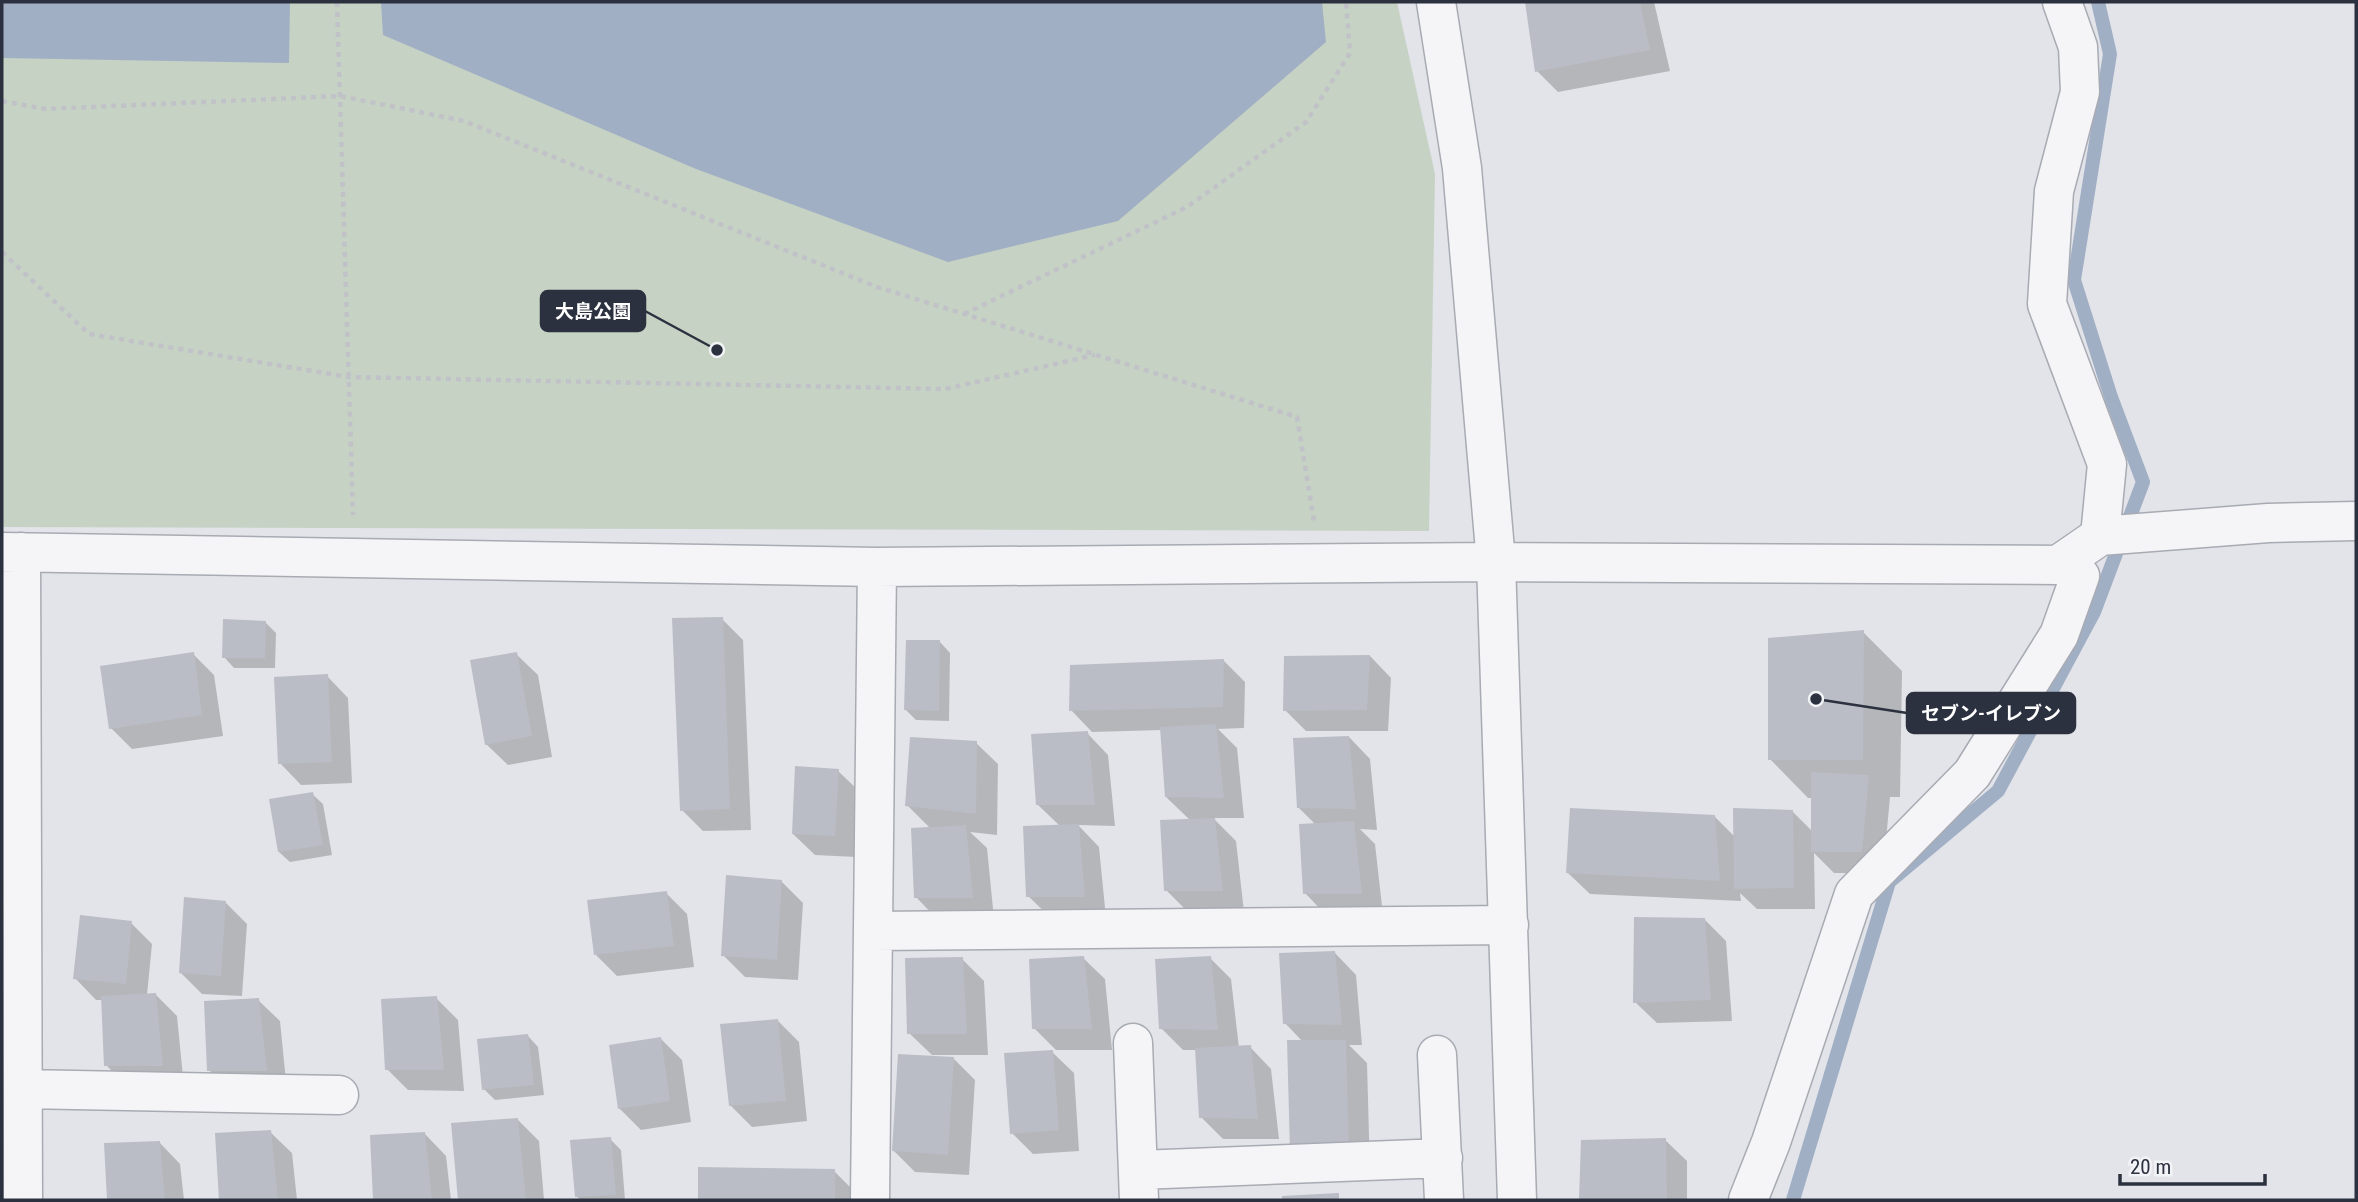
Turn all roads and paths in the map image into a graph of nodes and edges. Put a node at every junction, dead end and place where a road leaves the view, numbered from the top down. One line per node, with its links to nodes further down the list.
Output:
1 (337, 2): 5 (path)
2 (1346, 2): 8 (path)
3 (1437, 2): 16 (street)
4 (2062, 2): 12 (street)
5 (341, 96): 6 (path); 8 (path); 10 (path)
6 (2, 101)
7 (2, 252): 10 (path)
8 (963, 314): 9 (path)
9 (1096, 355): 10 (path); 17 (path)
10 (349, 377): 14 (path)
11 (2356, 521): 12 (street)
12 (2102, 536): 15 (street)
13 (11, 552): 14 (street); 23 (street)
14 (355, 558): 18 (street)
15 (2066, 560): 16 (street); 31 (street)
16 (1496, 562): 17 (street); 19 (street)
17 (1321, 563): 18 (street)
18 (877, 567): 20 (street)
19 (1508, 925): 20 (street); 30 (street)
20 (873, 932): 28 (street)
21 (1133, 1043): 26 (street)
22 (1437, 1055): 25 (street)
23 (23, 1089): 24 (street); 27 (street)
24 (340, 1095)
25 (1443, 1158): 26 (street); 29 (street)
26 (1139, 1185)
27 (23, 1200)
28 (870, 1200)
29 (1444, 1200)
30 (1517, 1200)
31 (1748, 1200)

